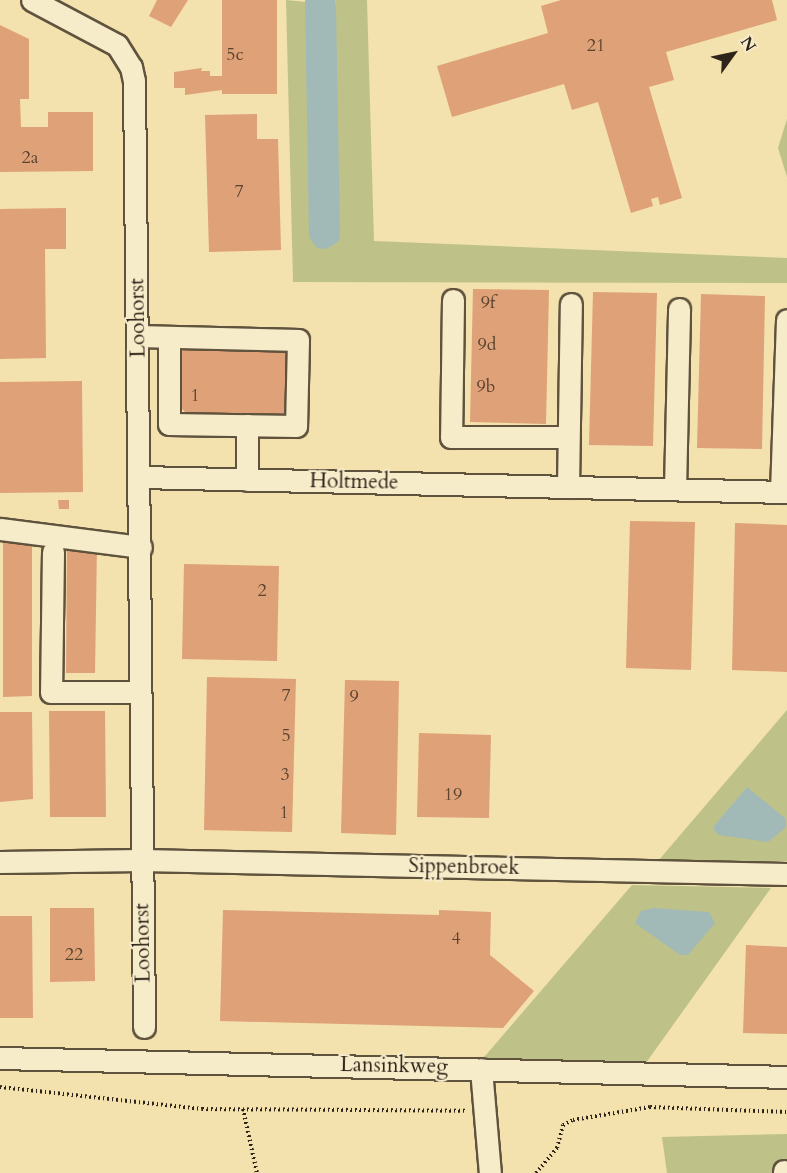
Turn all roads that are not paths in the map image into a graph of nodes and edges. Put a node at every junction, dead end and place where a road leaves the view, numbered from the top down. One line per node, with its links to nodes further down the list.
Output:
1 (32, 0): 6 (street, Loohorst)
2 (453, 300): 9 (street)
3 (571, 304): 9 (street)
4 (679, 309): 13 (street)
5 (787, 320): 14 (street, Holtmede)
6 (138, 336): 7 (street); 10 (street, Loohorst)
7 (169, 337): 8 (street); 8 (street)
8 (247, 425): 11 (street)
9 (568, 436): 12 (street)
10 (140, 477): 11 (street, Holtmede); 16 (street, Loohorst)
11 (247, 480): 12 (street, Holtmede)
12 (568, 487): 13 (street, Holtmede)
13 (675, 489): 14 (street, Holtmede)
14 (784, 492)
15 (0, 529): 16 (street)
16 (141, 547): 18 (street, Loohorst)
17 (53, 552): 18 (street)
18 (140, 692): 19 (street, Loohorst)
19 (142, 860): 20 (street); 21 (street, Sippenbroek); 22 (street, Loohorst)
20 (0, 862)
21 (787, 874)
22 (144, 1027)
23 (0, 1058): 24 (street, Lansinkweg)
24 (481, 1069): 25 (street, Lansinkweg); 26 (street)
25 (787, 1077)
26 (490, 1173)

